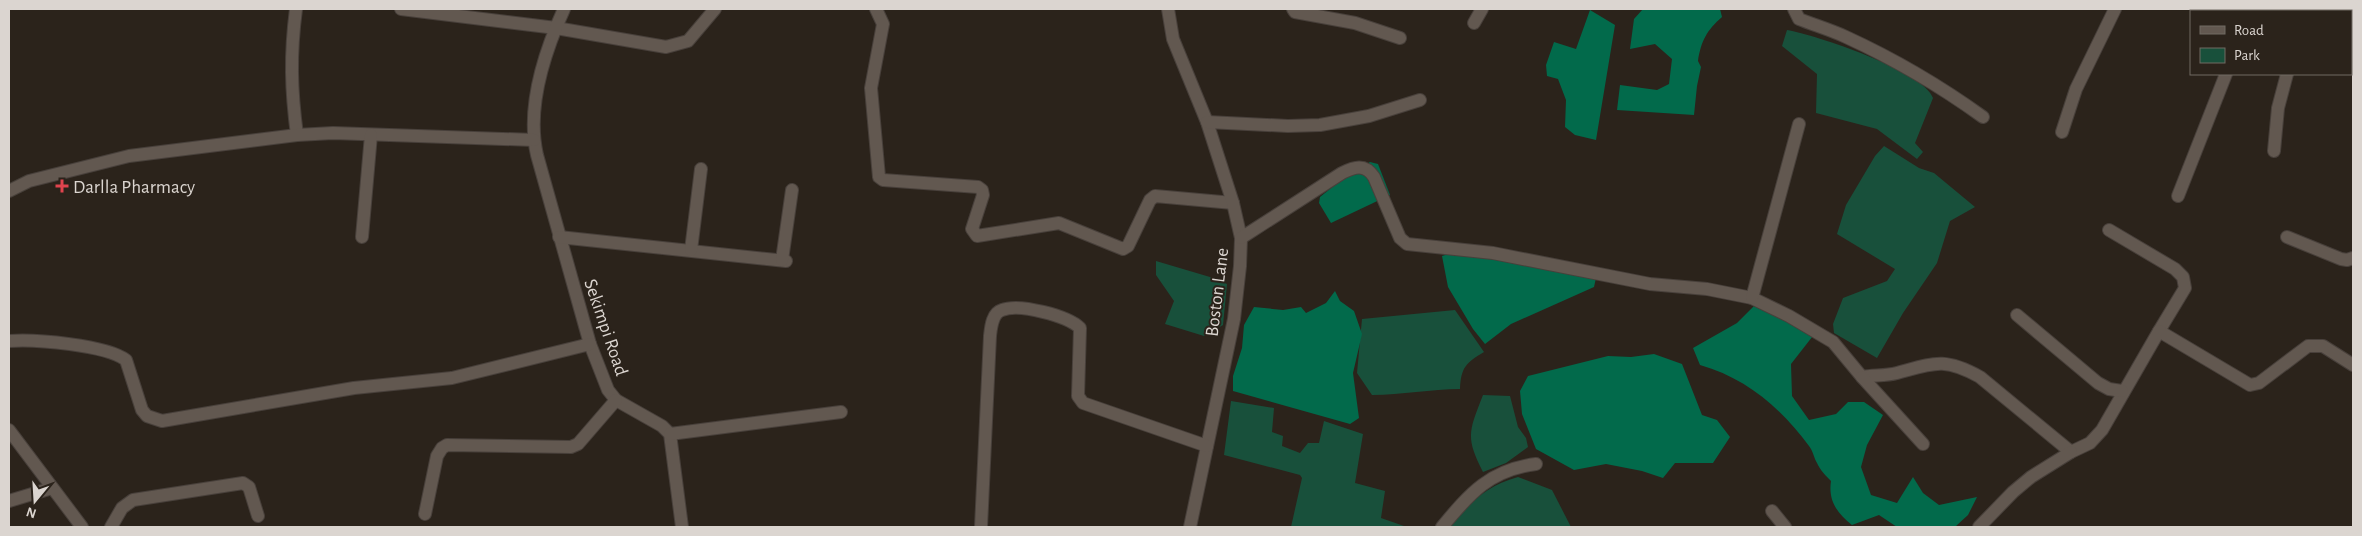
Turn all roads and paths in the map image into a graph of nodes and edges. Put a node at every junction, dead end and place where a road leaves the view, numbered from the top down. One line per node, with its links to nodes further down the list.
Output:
1 (296, 9): 22 (street)
2 (401, 9): 12 (street)
3 (564, 9): 12 (street, Sekimpi Road)
4 (715, 9): 12 (street)
5 (876, 9): 29 (street)
6 (1168, 9): 18 (street, Boston Lane)
7 (1293, 9): 13 (street)
8 (1482, 9): 11 (street)
9 (1794, 9): 17 (street)
10 (2115, 9): 20 (street)
11 (1474, 23)
12 (556, 28): 23 (street, Sekimpi Road)
13 (1400, 38)
14 (2226, 75): 28 (street)
15 (2287, 75): 24 (street)
16 (1420, 100): 18 (street)
17 (1983, 118)
18 (1207, 122): 29 (street, Boston Lane)
19 (1799, 124): 37 (street)
20 (2062, 132)
21 (371, 135): 22 (street); 23 (street); 31 (street)
22 (297, 136): 27 (street)
23 (534, 140): 33 (street, Sekimpi Road)
24 (2274, 151)
25 (701, 169): 35 (street)
26 (792, 190): 35 (street)
27 (9, 191)
28 (2178, 196)
29 (1233, 203): 34 (street, Boston Lane)
30 (2109, 230): 39 (street)
31 (362, 236)
32 (2287, 236): 36 (street)
33 (559, 237): 35 (street); 41 (street, Sekimpi Road)
34 (1241, 238): 37 (street); 50 (street, Boston Lane)
35 (691, 250)
36 (2353, 258)
37 (1752, 298): 43 (street)
38 (2017, 315): 44 (street)
39 (2159, 331): 42 (street); 44 (street)
40 (9, 341): 41 (street)
41 (590, 344): 45 (street, Sekimpi Road)
42 (2353, 365)
43 (1862, 377): 49 (street); 51 (street)
44 (2122, 391): 51 (street)
45 (616, 400): 48 (street, Sekimpi Road); 56 (street)
46 (841, 412): 48 (street)
47 (9, 430): 53 (street)
48 (670, 434): 60 (street)
49 (1923, 444)
50 (1207, 446): 61 (street); 62 (street, Boston Lane)
51 (2071, 452): 65 (street)
52 (1536, 464): 63 (street)
53 (52, 488): 54 (street); 58 (street)
54 (9, 501)
55 (1772, 511): 64 (street)
56 (426, 514)
57 (258, 516): 59 (street)
58 (82, 527)
59 (111, 527)
60 (682, 527)
61 (981, 527)
62 (1190, 527)
63 (1442, 527)
64 (1785, 527)
65 (1979, 527)

